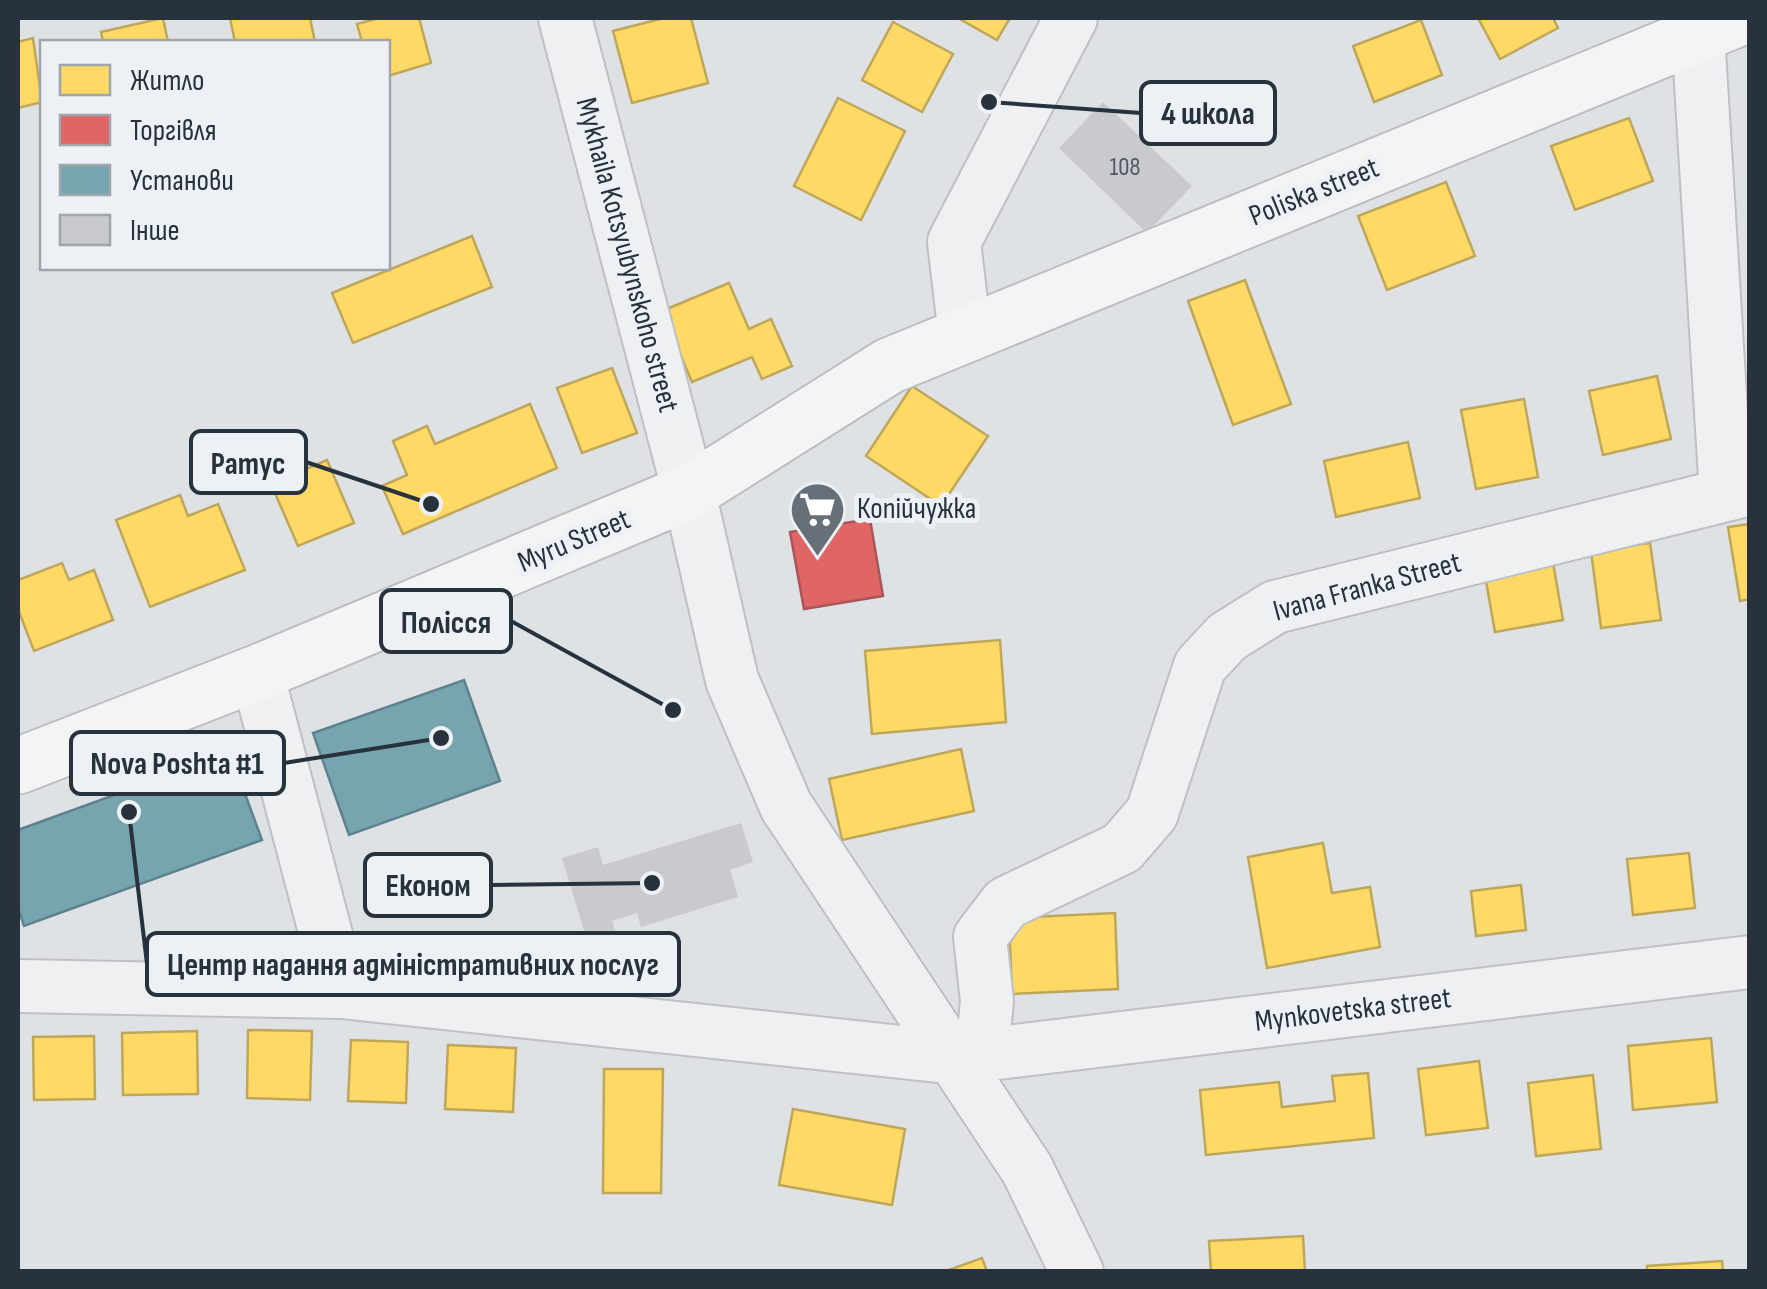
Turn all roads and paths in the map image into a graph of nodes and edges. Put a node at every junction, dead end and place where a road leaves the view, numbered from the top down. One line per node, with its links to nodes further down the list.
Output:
1 (565, 18): 7 (street, Mykhaila Kotsyubynskoho street)
2 (1071, 18): 4 (street)
3 (1719, 26): 4 (main road, Poliska street); 6 (street)
4 (966, 335): 5 (main road, Poliska street)
5 (889, 366): 7 (main road, Myru Street)
6 (1738, 491): 13 (street, Ivana Franka Street)
7 (690, 492): 8 (main road, Myru Street); 13 (street, Mykhaila Kotsyubynskoho street)
8 (257, 673): 9 (main road, Myru Street); 12 (street)
9 (18, 766)
10 (1750, 962): 13 (street, Mynkovetska street)
11 (18, 986): 12 (street, Mynkovetska street)
12 (342, 992): 13 (street, Mynkovetska street)
13 (957, 1058): 14 (street, Mykhaila Kotsyubynskoho street)
14 (1077, 1272)

